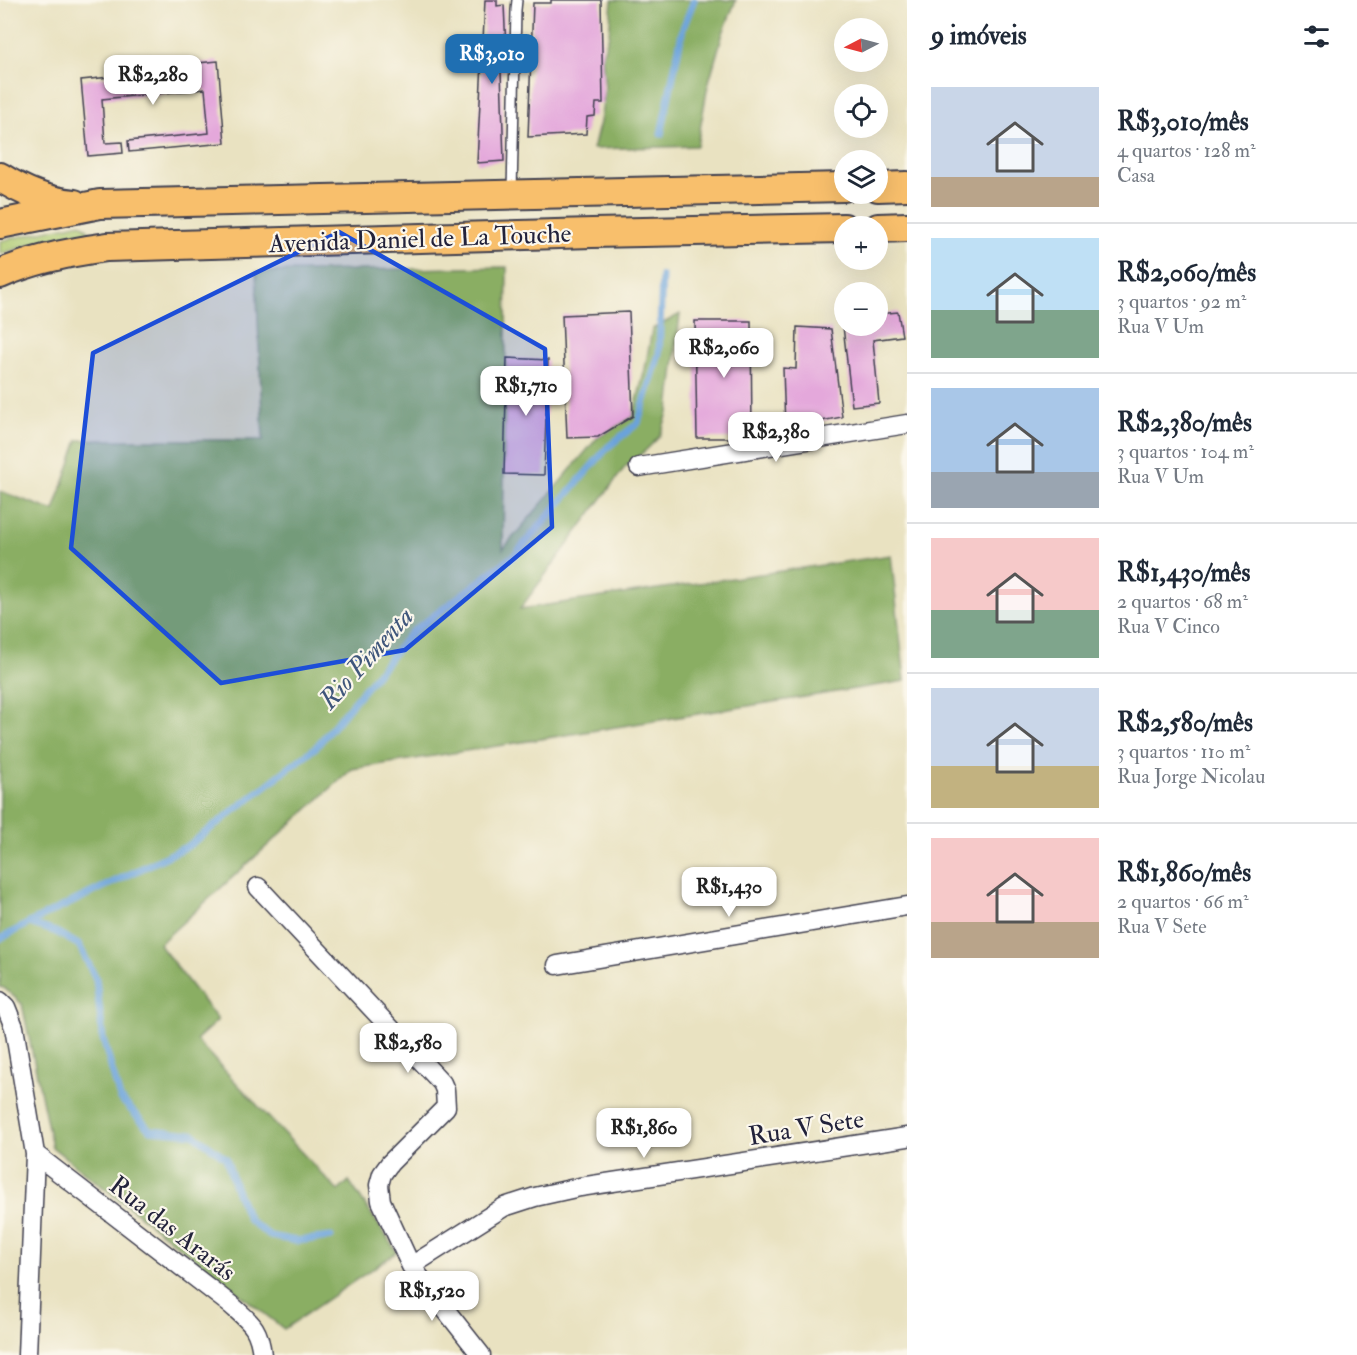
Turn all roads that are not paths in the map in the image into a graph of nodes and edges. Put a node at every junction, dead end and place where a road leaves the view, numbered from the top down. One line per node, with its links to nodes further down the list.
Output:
1 (518, 0): 6 (lane)
2 (0, 177): 7 (main road)
3 (907, 186): 5 (main road)
4 (834, 187): 6 (main road, Avenida Daniel de La Touche)
5 (888, 187)
6 (512, 194): 7 (main road, Avenida Daniel de La Touche)
7 (100, 204): 8 (main road, Avenida Daniel de La Touche)
8 (0, 224)
9 (907, 227): 11 (main road)
10 (834, 228): 12 (main road, Avenida Daniel de La Touche)
11 (888, 228)
12 (0, 274)
13 (907, 424): 14 (street)
14 (639, 467)
15 (258, 887): 21 (street)
16 (907, 906): 17 (street)
17 (557, 965)
18 (0, 1001): 20 (street)
19 (907, 1137): 21 (street, Rua V Sete)
20 (35, 1154): 22 (street); 23 (street, Rua das Ararás)
21 (411, 1266): 24 (street)
22 (27, 1355)
23 (262, 1355)
24 (481, 1355)

